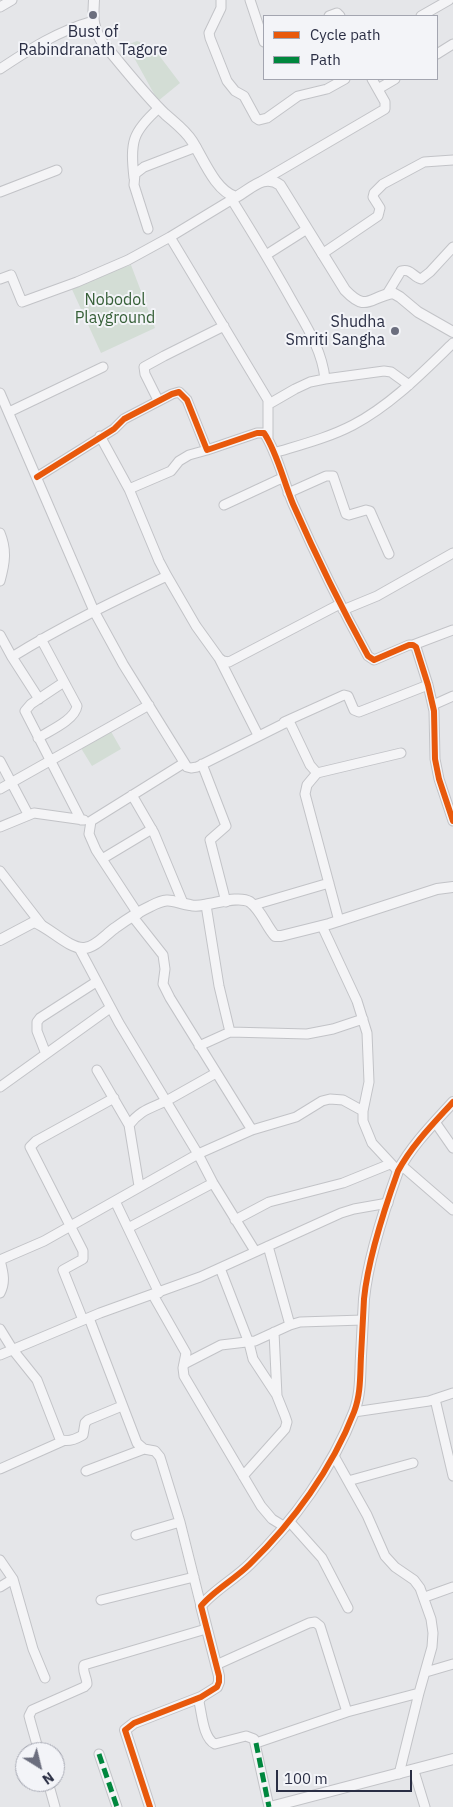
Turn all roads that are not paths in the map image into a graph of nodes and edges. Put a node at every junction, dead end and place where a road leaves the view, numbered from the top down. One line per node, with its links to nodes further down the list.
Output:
1 (12, 0): 6 (street)
2 (94, 0): 8 (street)
3 (221, 0): 13 (street)
4 (250, 0): 9 (street)
5 (447, 0): 7 (street)
6 (0, 7)
7 (423, 15)
8 (93, 21): 12 (street); 17 (street)
9 (263, 39)
10 (453, 44): 11 (street)
11 (438, 53)
12 (0, 69)
13 (343, 80)
14 (373, 80): 16 (street)
15 (393, 80): 16 (street)
16 (378, 89): 22 (street)
17 (159, 108): 18 (street); 21 (street)
18 (196, 147): 21 (street); 24 (street)
19 (453, 160): 29 (street)
20 (57, 170): 23 (street)
21 (134, 178): 25 (street)
22 (260, 183): 24 (street); 26 (street)
23 (0, 192)
24 (234, 198): 27 (street); 30 (street)
25 (148, 229)
26 (307, 229): 29 (street); 30 (street)
27 (170, 237): 31 (street); 33 (street)
28 (453, 247): 32 (street)
29 (322, 254): 32 (street)
30 (266, 255): 37 (street)
31 (0, 279)
32 (387, 294): 34 (street)
33 (224, 326): 40 (street); 41 (street)
34 (453, 332)
35 (453, 343): 38 (street)
36 (103, 367): 42 (street)
37 (325, 379): 38 (street); 41 (street)
38 (409, 385): 46 (street)
39 (0, 392): 42 (street)
40 (158, 400): 43 (street); 45 (street)
41 (269, 404): 44 (street)
42 (8, 412): 47 (street)
43 (100, 436): 47 (street); 49 (street)
44 (268, 438): 45 (street); 46 (street)
45 (207, 450): 49 (street)
46 (274, 453): 48 (street)
47 (37, 477): 58 (street)
48 (282, 478): 50 (street); 51 (street)
49 (129, 490): 55 (street)
50 (288, 492): 54 (street); 57 (street)
51 (224, 505)
52 (0, 533): 56 (street)
53 (453, 553): 57 (street)
54 (390, 554)
55 (167, 576): 58 (street); 64 (street)
56 (0, 581)
57 (341, 607): 62 (street); 64 (street)
58 (94, 611): 61 (street); 69 (street)
59 (453, 630): 62 (street)
60 (1, 639): 63 (street)
61 (41, 639): 63 (street); 65 (street)
62 (413, 645): 66 (street)
63 (12, 657): 68 (street)
64 (219, 658): 72 (street)
65 (64, 682): 68 (street); 73 (street)
66 (428, 685): 70 (street); 71 (street)
67 (453, 696): 70 (street)
68 (38, 699): 73 (street)
69 (149, 705): 75 (street); 77 (street)
70 (433, 705): 86 (street)
71 (278, 725): 72 (street); 79 (street)
72 (258, 735): 78 (street)
73 (38, 738): 75 (street)
74 (401, 753): 79 (street)
75 (50, 760): 80 (street); 84 (street)
76 (0, 761): 80 (street)
77 (184, 763): 78 (street); 82 (street)
78 (202, 764): 93 (street)
79 (317, 773): 91 (street)
80 (11, 783): 81 (street); 83 (street)
81 (0, 789)
82 (132, 795): 85 (street); 88 (street)
83 (28, 814): 84 (street); 87 (street)
84 (81, 820): 85 (street)
85 (91, 821): 89 (street)
86 (453, 821)
87 (0, 827)
88 (152, 829): 89 (street); 94 (street)
89 (102, 859): 97 (street)
90 (0, 871): 99 (street)
91 (329, 883): 96 (street); 98 (street)
92 (453, 887): 98 (street)
93 (226, 902): 95 (street); 96 (street)
94 (183, 903): 95 (street); 97 (street)
95 (206, 905): 106 (street)
96 (254, 905): 100 (street)
97 (136, 915): 102 (street); 107 (street)
98 (339, 921): 100 (street)
99 (41, 924): 101 (street); 102 (street)
100 (322, 926): 105 (street)
101 (1, 938)
102 (80, 948): 103 (street)
103 (96, 982): 104 (street); 108 (street)
104 (110, 1008): 108 (street); 113 (street)
105 (362, 1019): 106 (street); 115 (street)
106 (230, 1032): 107 (street)
107 (199, 1046): 110 (street)
108 (46, 1054): 111 (street)
109 (97, 1070): 112 (street)
110 (216, 1073): 113 (street); 118 (street)
111 (0, 1087)
112 (114, 1098): 117 (street); 128 (street)
113 (166, 1102): 117 (street); 120 (street)
114 (453, 1102): 116 (street)
115 (363, 1111): 118 (street); 121 (street)
116 (435, 1122): 119 (street); 121 (street)
117 (129, 1125): 123 (street)
118 (252, 1130): 120 (street)
119 (453, 1148)
120 (198, 1154): 122 (street); 123 (street)
121 (396, 1167): 125 (street); 126 (street); 127 (street)
122 (213, 1183): 127 (street); 129 (street)
123 (139, 1186): 124 (street)
124 (115, 1201): 128 (street); 129 (street)
125 (388, 1202): 130 (street); 137 (street)
126 (453, 1210)
127 (235, 1220): 131 (street)
128 (70, 1227): 132 (street); 136 (street)
129 (128, 1228): 135 (street)
130 (268, 1246): 131 (street); 138 (street)
131 (255, 1251): 133 (street)
132 (0, 1260): 134 (street)
133 (220, 1268): 135 (street); 141 (street)
134 (0, 1293)
135 (156, 1294): 136 (street); 144 (street)
136 (86, 1319): 142 (street); 148 (street)
137 (363, 1320): 138 (street); 149 (street)
138 (290, 1325): 140 (street)
139 (0, 1329): 142 (street)
140 (274, 1332): 141 (street); 146 (street)
141 (249, 1342): 144 (street); 146 (street)
142 (13, 1350): 143 (street); 150 (street)
143 (0, 1355)
144 (184, 1364): 156 (street)
145 (453, 1393): 147 (street)
146 (278, 1396): 156 (street)
147 (435, 1399): 149 (street); 157 (street)
148 (122, 1406): 150 (street); 151 (street)
149 (354, 1412): 152 (street)
150 (63, 1441): 154 (street)
151 (144, 1449): 155 (street); 159 (street)
152 (334, 1456): 158 (street); 160 (street)
153 (413, 1463): 158 (street)
154 (0, 1469)
155 (86, 1471)
156 (243, 1476): 160 (street)
157 (453, 1476)
158 (348, 1482): 167 (street)
159 (180, 1522): 161 (street); 163 (street)
160 (287, 1524): 169 (street); 170 (street)
161 (136, 1535)
162 (0, 1560): 164 (street)
163 (194, 1577): 168 (street); 169 (street)
164 (13, 1579): 165 (street); 175 (street)
165 (0, 1587)
166 (453, 1587): 167 (street)
167 (425, 1597): 174 (street)
168 (101, 1600)
169 (201, 1606): 171 (street)
170 (348, 1608)
171 (206, 1629): 173 (street); 179 (street)
172 (453, 1664): 174 (street)
173 (216, 1665): 177 (street); 178 (street)
174 (426, 1672): 176 (street)
175 (45, 1678)
176 (419, 1693): 178 (street); 184 (street)
177 (200, 1696): 180 (street); 188 (street)
178 (347, 1712): 180 (street)
179 (36, 1742)
180 (256, 1743): 189 (street)
181 (100, 1754): 187 (street)
182 (453, 1759): 183 (street)
183 (414, 1770): 184 (street); 190 (street)
184 (399, 1774): 189 (street)
185 (51, 1792): 186 (street)
186 (55, 1807)
187 (117, 1807)
188 (150, 1807)
189 (269, 1807)
190 (425, 1807)

